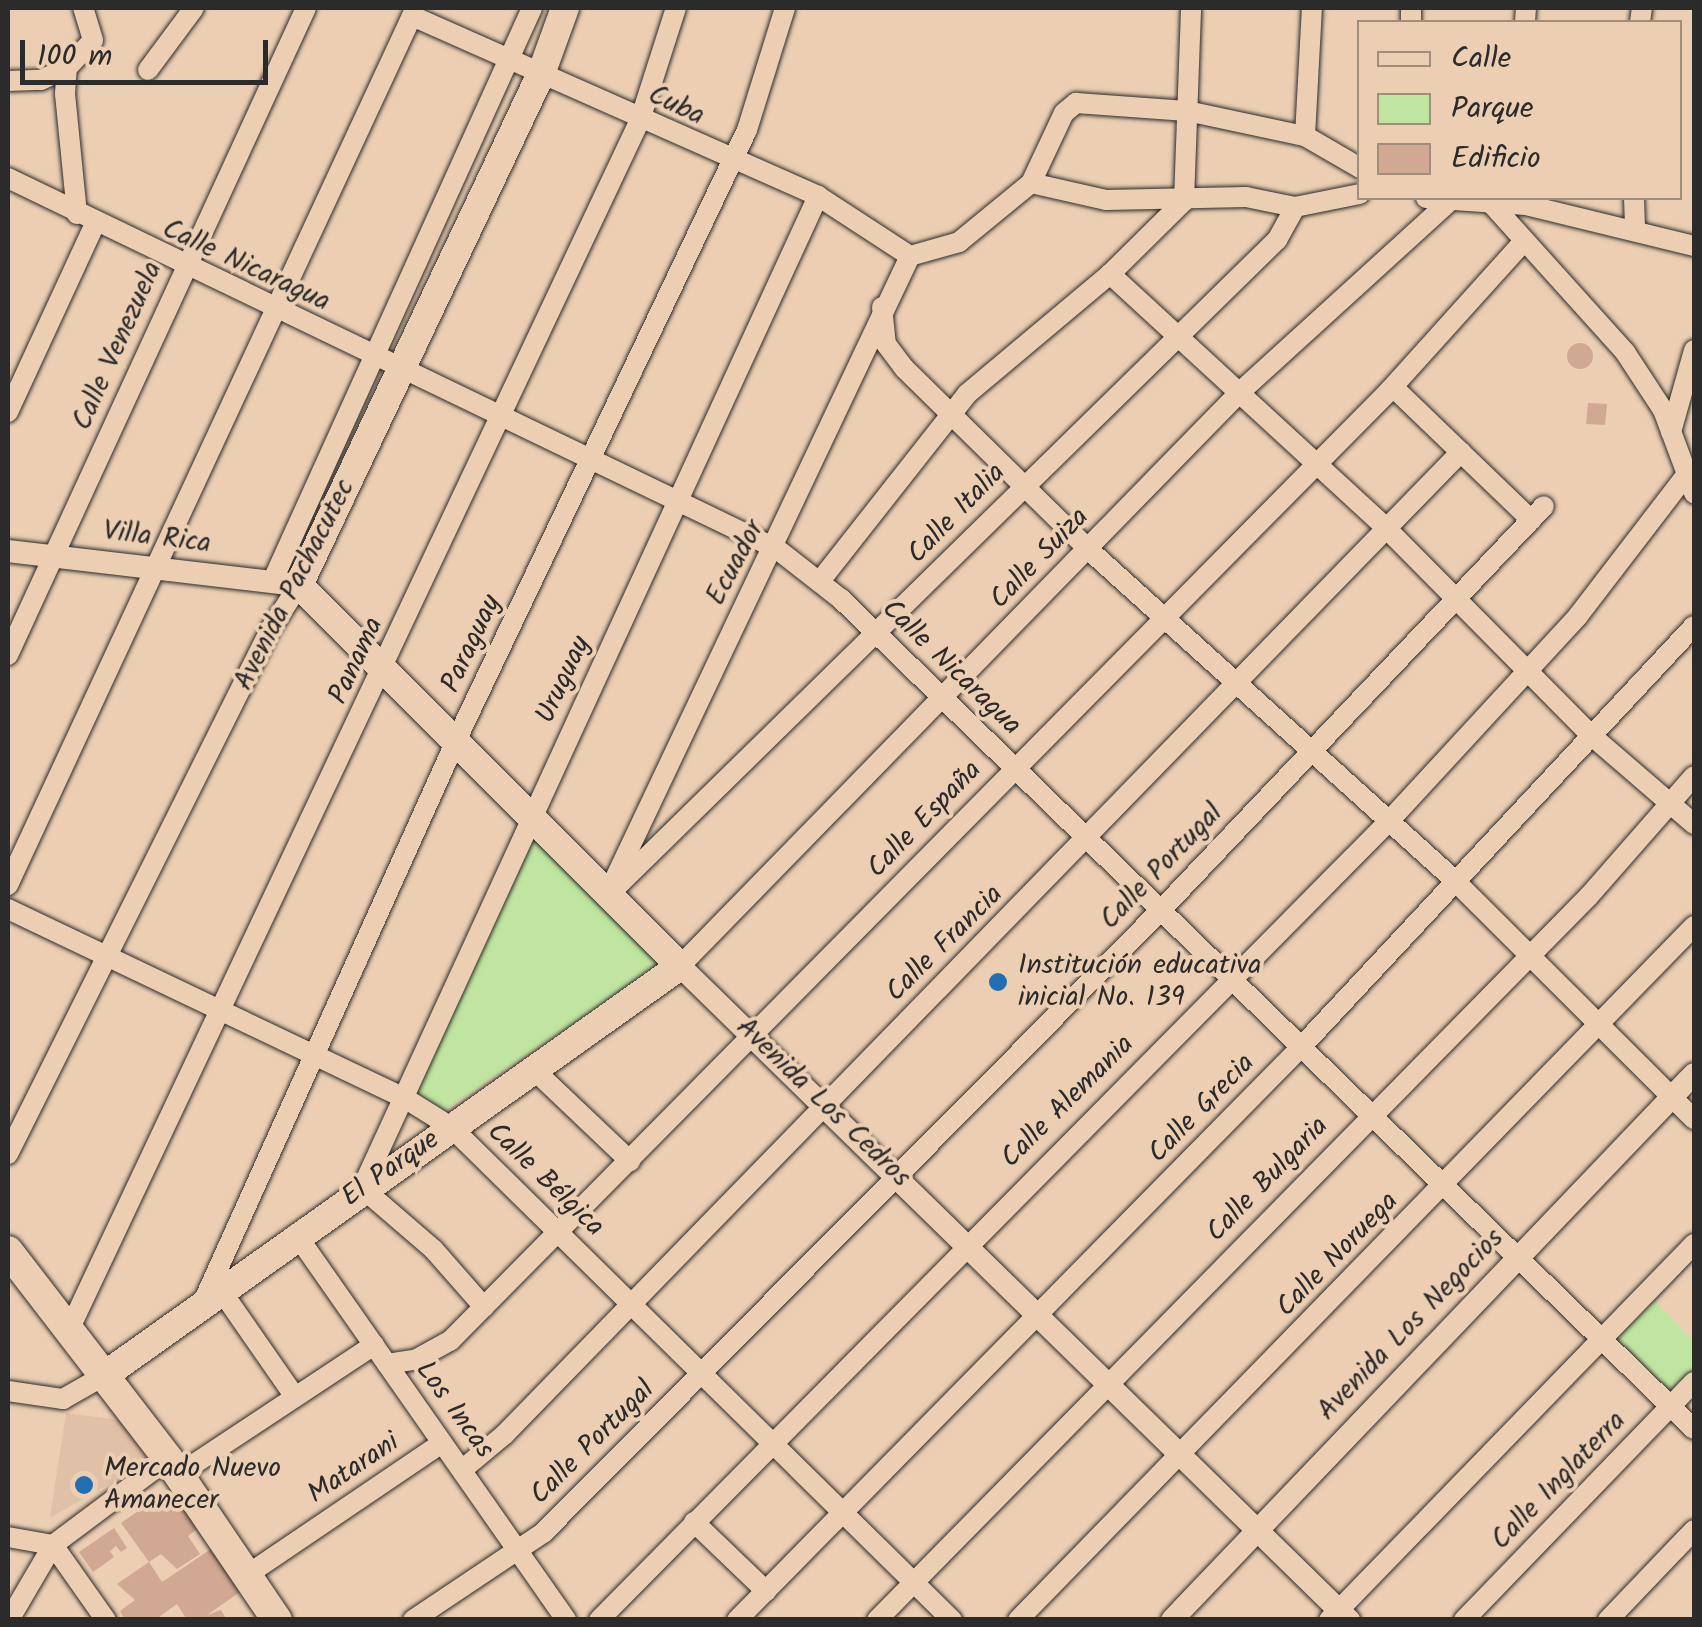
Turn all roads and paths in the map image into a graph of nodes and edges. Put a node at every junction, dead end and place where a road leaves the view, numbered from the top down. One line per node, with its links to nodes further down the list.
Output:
1 (83, 8): 11 (street)
2 (194, 8): 12 (street)
3 (306, 8): 36 (street, Calle Venezuela)
4 (532, 8): 10 (street, Avenida Pachacutec)
5 (566, 8): 13 (main road, Avenida Pachacutec)
6 (676, 8): 16 (street, Panama)
7 (785, 8): 18 (street, Paraguay)
8 (1192, 8): 15 (street)
9 (1312, 8): 17 (street)
10 (512, 61): 13 (street, Cuba); 39 (street, Cuba); 42 (street, Avenida Pachacutec)
11 (67, 68): 14 (street); 31 (street)
12 (148, 70)
13 (541, 74): 16 (street, Cuba); 42 (main road, Avenida Pachacutec)
14 (8, 81)
15 (1187, 111): 17 (street); 21 (street); 26 (street)
16 (640, 120): 18 (street, Cuba); 47 (street, Panama)
17 (1305, 136): 19 (street)
18 (731, 162): 23 (street, Cuba); 50 (street, Paraguay)
19 (1357, 166)
20 (8, 179): 31 (street, Calle Nicaragua)
21 (1031, 183): 26 (street); 35 (street)
22 (1357, 195): 30 (street)
23 (818, 196): 35 (street, Cuba); 54 (street, Uruguay)
24 (1442, 200): 27 (street)
25 (1634, 200): 32 (street)
26 (1184, 201): 30 (street); 37 (street)
27 (1450, 201): 29 (street); 44 (street, Calle Suiza)
28 (1526, 201): 29 (street); 32 (street)
29 (1490, 202): 33 (street)
30 (1296, 207): 40 (street, Calle Italia)
31 (86, 219): 36 (street, Calle Nicaragua); 46 (street)
32 (1635, 230): 34 (street)
33 (1524, 242): 43 (street, Calle España); 48 (street)
34 (1694, 246)
35 (910, 256): 38 (street, Ecuador)
36 (184, 266): 39 (street, Calle Nicaragua); 59 (street, Calle Venezuela)
37 (1110, 274): 40 (street); 45 (street)
38 (882, 307): 45 (street); 56 (street, Ecuador)
39 (277, 311): 42 (street, Calle Nicaragua); 60 (street)
40 (1176, 332): 44 (street); 52 (street, Calle Italia)
41 (1694, 350): 48 (street)
42 (388, 363): 47 (street, Calle Nicaragua); 62 (main road, Avenida Pachacutec)
43 (1393, 386): 49 (street); 51 (street, Calle España)
44 (1240, 392): 51 (street); 57 (street, Calle Suiza)
45 (952, 411): 52 (street); 61 (street)
46 (8, 412)
47 (498, 414): 50 (street, Calle Nicaragua); 69 (street, Panama)
48 (1670, 434): 53 (street)
49 (1461, 452): 55 (street, Calle Francia); 63 (street, Calle Portugal)
50 (590, 456): 54 (street, Calle Nicaragua); 73 (street, Paraguay)
51 (1316, 464): 55 (street); 64 (street, Calle España)
52 (1022, 486): 57 (street); 66 (street, Calle Italia)
53 (1689, 486): 68 (street, Calle Alemania)
54 (679, 498): 56 (street, Calle Nicaragua); 79 (street, Uruguay)
55 (1387, 528): 63 (street); 70 (street, Calle Francia)
56 (777, 548): 61 (street, Calle Nicaragua); 84 (street, Ecuador)
57 (1088, 549): 64 (street); 71 (street, Calle Suiza)
58 (8, 551): 59 (street, Villa Rica)
59 (54, 556): 60 (street, Villa Rica); 67 (street, Calle Venezuela)
60 (157, 568): 62 (street, Villa Rica); 83 (street)
61 (820, 581): 66 (street, Calle Nicaragua)
62 (285, 583): 69 (main road, Avenida Los Cedros); 89 (street, Avenida Pachacutec)
63 (1458, 597): 68 (street); 74 (street, Calle Portugal)
64 (1166, 616): 70 (street); 75 (street, Calle España)
65 (1694, 626): 72 (street, Calle Grecia)
66 (876, 637): 71 (street, Calle Nicaragua); 84 (street, Calle Italia)
67 (8, 655)
68 (1528, 670): 72 (street); 78 (street, Calle Alemania)
69 (382, 672): 73 (main road, Avenida Los Cedros); 92 (street, Panama)
70 (1239, 682): 74 (street); 81 (street, Calle Francia)
71 (943, 699): 75 (street, Calle Nicaragua); 90 (street, Calle Suiza)
72 (1592, 736): 77 (street); 82 (street, Calle Grecia)
73 (454, 746): 79 (main road, Avenida Los Cedros); 96 (street, Paraguay)
74 (1314, 750): 78 (street); 86 (street, Calle Portugal)
75 (1015, 768): 81 (street, Calle Nicaragua); 94 (street, Calle España)
76 (1694, 776): 77 (street, Calle Bulgaria)
77 (1672, 802): 80 (street); 88 (street, Calle Bulgaria)
78 (1390, 820): 82 (street); 91 (street, Calle Alemania)
79 (529, 821): 84 (main road, Avenida Los Cedros); 99 (street, Uruguay)
80 (1694, 824)
81 (1088, 838): 86 (street, Calle Nicaragua); 101 (street, Calle Francia)
82 (1456, 882): 88 (street); 95 (street, Calle Grecia)
83 (8, 885)
84 (607, 896): 90 (main road, Avenida Los Cedros)
85 (8, 909): 89 (street, Calle Bélgica)
86 (1162, 909): 91 (street, Calle Nicaragua); 107 (street, Calle Portugal)
87 (1694, 926): 93 (street, Calle Noruega)
88 (1529, 956): 93 (street); 102 (street, Calle Bulgaria)
89 (109, 958): 92 (street, Calle Bélgica); 105 (street, Avenida Pachacutec)
90 (680, 966): 94 (street, Avenida Los Cedros); 97 (main road, El Parque)
91 (1231, 976): 95 (street, Calle Nicaragua); 112 (street, Calle Alemania)
92 (223, 1014): 96 (street, Calle Bélgica); 120 (street, Panama)
93 (1602, 1023): 100 (street); 108 (street, Calle Noruega)
94 (753, 1036): 101 (street, Avenida Los Cedros); 106 (street, Calle España)
95 (1303, 1046): 102 (street, Calle Nicaragua); 119 (street, Calle Grecia)
96 (313, 1055): 99 (street, Calle Bélgica); 116 (street, Paraguay)
97 (533, 1069): 104 (main road, El Parque); 106 (street)
98 (1694, 1074): 100 (street, Avenida Los Negocios)
99 (404, 1097): 104 (street, Calle Bélgica); 109 (street, Uruguay)
100 (1673, 1098): 103 (street); 115 (street, Avenida Los Negocios)
101 (824, 1104): 107 (street, Avenida Los Cedros); 117 (street, Calle Francia)
102 (1372, 1112): 108 (street, Calle Nicaragua); 127 (street, Calle Bulgaria)
103 (1694, 1119)
104 (451, 1127): 109 (main road, El Parque); 110 (street, Calle Bélgica)
105 (8, 1154)
106 (630, 1161): 110 (street, Calle España)
107 (896, 1173): 112 (street, Avenida Los Cedros); 124 (street, Calle Portugal)
108 (1446, 1184): 115 (street, Calle Nicaragua); 134 (street, Calle Noruega)
109 (362, 1188): 111 (main road, El Parque); 118 (street)
110 (559, 1232): 117 (street, Calle Bélgica); 118 (street, Calle España)
111 (296, 1234): 116 (main road, El Parque); 122 (street, Los Incas)
112 (968, 1244): 119 (street, Avenida Los Cedros); 132 (street, Calle Alemania)
113 (1694, 1244): 121 (street)
114 (8, 1251): 120 (main road)
115 (1520, 1254): 121 (street, Calle Nicaragua); 139 (street, Avenida Los Negocios)
116 (212, 1295): 125 (main road, El Parque); 129 (street)
117 (631, 1303): 124 (street, Calle Bélgica); 136 (street, Calle Francia)
118 (484, 1307): 123 (street, Calle España)
119 (1039, 1315): 127 (street, Avenida Los Cedros); 137 (street, Calle Grecia)
120 (69, 1330): 125 (main road)
121 (1602, 1336): 130 (street, Calle Nicaragua); 147 (street)
122 (374, 1345): 123 (street, Los Incas); 129 (street)
123 (388, 1364): 133 (street, Los Incas)
124 (703, 1372): 132 (street, Calle Bélgica); 143 (street, Calle Portugal)
125 (105, 1375): 128 (street); 135 (main road)
126 (1694, 1382): 130 (street, Calle Inglaterra)
127 (1107, 1383): 134 (street, Avenida Los Cedros); 145 (street, Calle Bulgaria)
128 (8, 1390)
129 (295, 1398): 135 (street)
130 (1670, 1405): 131 (street, Calle Nicaragua); 159 (street, Calle Inglaterra)
131 (1694, 1429)
132 (773, 1442): 137 (street, Calle Bélgica); 138 (street, Calle Alemania)
133 (442, 1443): 136 (street, Los Incas); 144 (street, Matarani)
134 (1181, 1455): 139 (street, Avenida Los Cedros); 157 (street, Calle Noruega)
135 (174, 1467): 142 (street); 144 (main road)
136 (463, 1469): 143 (street, Los Incas)
137 (843, 1511): 145 (street, Calle Bélgica); 146 (street, Calle Grecia)
138 (694, 1522): 146 (street); 153 (street, Calle Alemania)
139 (1258, 1529): 147 (street, Avenida Los Cedros); 158 (street, Avenida Los Negocios)
140 (1694, 1530): 160 (street)
141 (8, 1537): 142 (street)
142 (53, 1545): 148 (street); 149 (street)
143 (518, 1550): 151 (street, Calle Portugal); 152 (street, Los Incas)
144 (247, 1575): 150 (main road)
145 (915, 1582): 155 (street, Calle Bulgaria); 156 (street, Calle Bélgica)
146 (766, 1590): 154 (street, Calle Grecia)
147 (1339, 1616)
148 (9, 1620)
149 (106, 1620)
150 (276, 1620)
151 (413, 1620)
152 (566, 1620)
153 (598, 1620)
154 (738, 1620)
155 (877, 1620)
156 (952, 1620)
157 (1018, 1620)
158 (1172, 1620)
159 (1464, 1620)
160 (1608, 1620)

